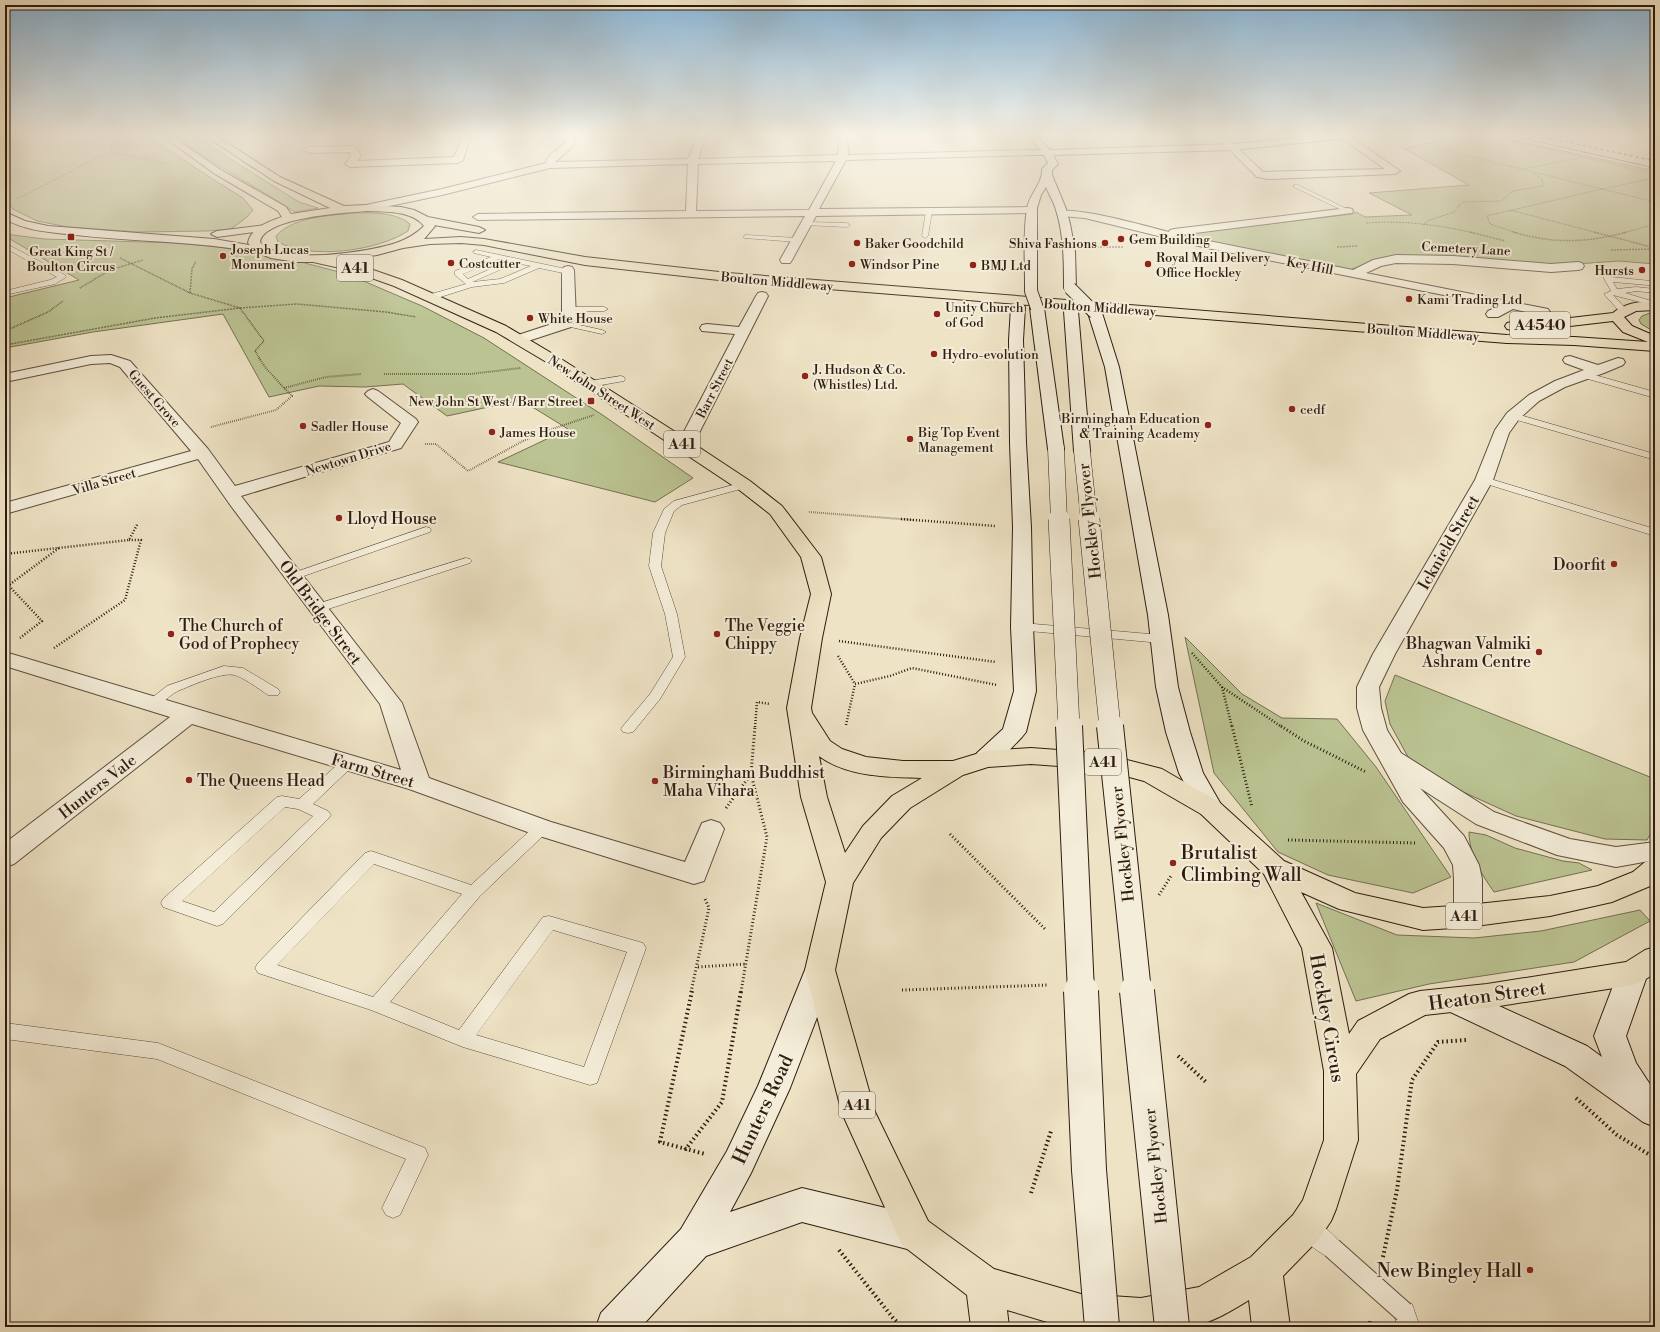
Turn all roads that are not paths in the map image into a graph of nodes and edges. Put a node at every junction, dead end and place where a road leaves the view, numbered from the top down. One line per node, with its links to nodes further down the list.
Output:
1 (262, 197): 21 (highway)
2 (315, 197): 11 (highway)
3 (417, 197): 10 (street)
4 (434, 197): 16 (street)
5 (692, 197): 17 (street)
6 (821, 197): 13 (street)
7 (1035, 197): 12 (street)
8 (1056, 197): 18 (street, Hockley Flyover)
9 (1318, 197): 15 (lane)
10 (366, 208): 11 (highway, A4540); 16 (highway, A4540)
11 (342, 210): 21 (highway, A4540)
12 (1032, 210): 14 (street); 48 (street)
13 (813, 211): 14 (street); 17 (street); 23 (street)
14 (929, 211): 28 (lane)
15 (1348, 211): 26 (street)
16 (416, 214): 22 (highway, A4540)
17 (691, 214): 20 (street)
18 (1062, 214): 26 (street, Key Hill); 49 (street, Hockley Flyover)
19 (5, 215): 27 (street)
20 (478, 217)
21 (289, 219): 25 (highway, A4540)
22 (428, 220): 32 (highway, A4540); 60 (highway, Boulton Middleway / A4540)
23 (806, 224): 24 (lane); 30 (street)
24 (847, 225)
25 (266, 228): 27 (street); 33 (highway, A4540)
26 (1158, 234): 43 (street, Key Hill)
27 (110, 236): 33 (street)
28 (925, 236)
29 (746, 237): 30 (lane)
30 (798, 240): 37 (street)
31 (5, 245): 52 (lane)
32 (403, 245): 36 (highway, A4540); 68 (highway, Boulton Middleway / A4540)
33 (260, 250): 35 (highway, A4540)
34 (476, 252): 38 (lane)
35 (311, 258): 36 (highway, A4540); 46 (highway, New John Street West / A41)
36 (383, 260): 46 (highway, New John Street West / A41)
37 (786, 260)
38 (510, 261): 39 (lane); 45 (lane); 45 (lane); 45 (lane)
39 (538, 266): 42 (lane); 45 (lane)
40 (1578, 266): 43 (street, Cemetery Lane)
41 (1601, 266): 44 (lane)
42 (568, 271): 57 (street)
43 (1354, 274): 55 (street, Key Hill)
44 (1608, 279): 47 (lane); 51 (lane)
45 (467, 282): 54 (lane)
46 (398, 283): 54 (highway, New John Street West / A41)
47 (1655, 283)
48 (1031, 288): 79 (street, Hockley Flyover, bridge); 91 (street)
49 (1070, 288): 79 (street, Hockley Flyover); 92 (street, bridge)
50 (1655, 291): 51 (lane)
51 (1614, 292): 56 (lane); 60 (lane)
52 (5, 293)
53 (762, 296): 64 (street, Barr Street)
54 (431, 297): 66 (highway, New John Street West / A41)
55 (1512, 305): 59 (street, Key Hill); 61 (street)
56 (1655, 305): 60 (highway, Boulton Middleway)
57 (569, 309): 58 (lane); 62 (street)
58 (604, 309)
59 (1543, 312)
60 (1620, 313): 67 (highway)
61 (1493, 314)
62 (566, 324): 65 (lane); 66 (street)
63 (707, 328): 64 (street)
64 (743, 331): 78 (street, Barr Street)
65 (602, 332)
66 (520, 339): 74 (highway, New John Street West / A41)
67 (1655, 340)
68 (1655, 347)
69 (1570, 360): 71 (street)
70 (1618, 362): 71 (street, Icknield Street)
71 (1592, 372): 76 (lane); 77 (street, Icknield Street)
72 (5, 378): 80 (street, Guest Grove)
73 (620, 379): 74 (lane)
74 (590, 384): 78 (highway, New John Street West / A41)
75 (373, 394): 84 (street, Newtown Drive)
76 (1655, 395)
77 (1513, 416): 81 (lane); 82 (street, Icknield Street)
78 (685, 445): 83 (highway, New John Street West / A41)
79 (1069, 450): 132 (street, Hockley Flyover, bridge); 133 (street, Hockley Flyover, bridge)
80 (202, 453): 84 (street, Old Bridge Street); 85 (street, Villa Street)
81 (1655, 456)
82 (1484, 480): 87 (lane); 99 (street, Icknield Street)
83 (744, 485): 96 (highway, New John Street West / A41); 98 (lane)
84 (231, 493): 89 (street, Old Bridge Street)
85 (5, 509)
86 (426, 530): 89 (lane)
87 (1655, 533)
88 (466, 561): 90 (lane)
89 (294, 576): 90 (street, Old Bridge Street)
90 (318, 608): 103 (street, Old Bridge Street)
91 (1022, 627): 92 (lane); 100 (street)
92 (1161, 639): 105 (street)
93 (11, 649): 95 (street, Farm Street)
94 (273, 692): 95 (lane)
95 (152, 704): 97 (street, Farm Street)
96 (799, 708): 102 (highway, A41); 112 (highway, New John Street West / A41)
97 (188, 715): 101 (street, Farm Street); 109 (street, Hunters Vale)
98 (628, 729)
99 (1392, 758): 108 (street, Icknield Street); 114 (street, Icknield Street)
100 (986, 760): 102 (highway, Hockley Circus / A41); 105 (highway, Hockley Circus / A41)
101 (349, 762): 103 (street, Farm Street); 104 (lane)
102 (954, 769): 112 (highway, Hockley Circus / A41)
103 (418, 783): 106 (street, Farm Street)
104 (302, 805): 104 (lane)
105 (1210, 808): 110 (highway, Hockley Circus / A41)
106 (542, 828): 107 (street, Farm Street); 113 (lane)
107 (711, 829)
108 (1655, 851)
109 (5, 857)
110 (1274, 868): 114 (highway, A41); 121 (highway, Hockley Circus / A41)
111 (1655, 869): 114 (highway, A41)
112 (840, 882): 116 (highway, Hockley Circus / A41)
113 (474, 892): 118 (lane); 118 (lane)
114 (1468, 916)
115 (1644, 965): 117 (highway, Heaton Street); 122 (street)
116 (820, 970): 125 (highway, Hockley Circus / A41); 126 (street, Hunters Road)
117 (1454, 1000): 121 (highway, Heaton Street); 122 (street)
118 (377, 1005): 120 (lane)
119 (5, 1031): 123 (lane)
120 (463, 1038): 120 (lane)
121 (1340, 1071): 124 (highway, Hockley Circus / A41)
122 (1652, 1110)
123 (393, 1208)
124 (1306, 1227): 127 (highway, Hockley Circus / A41); 129 (lane, bridge)
125 (915, 1233): 126 (street, Hunters Road); 128 (highway, Hockley Circus / A41)
126 (694, 1242): 130 (street, Hunters Road)
127 (1264, 1270): 128 (highway, Hockley Circus / A41); 134 (highway)
128 (985, 1285): 131 (highway)
129 (1406, 1320)
130 (615, 1327)
131 (990, 1327)
132 (1102, 1327)
133 (1172, 1327)
134 (1271, 1327)

